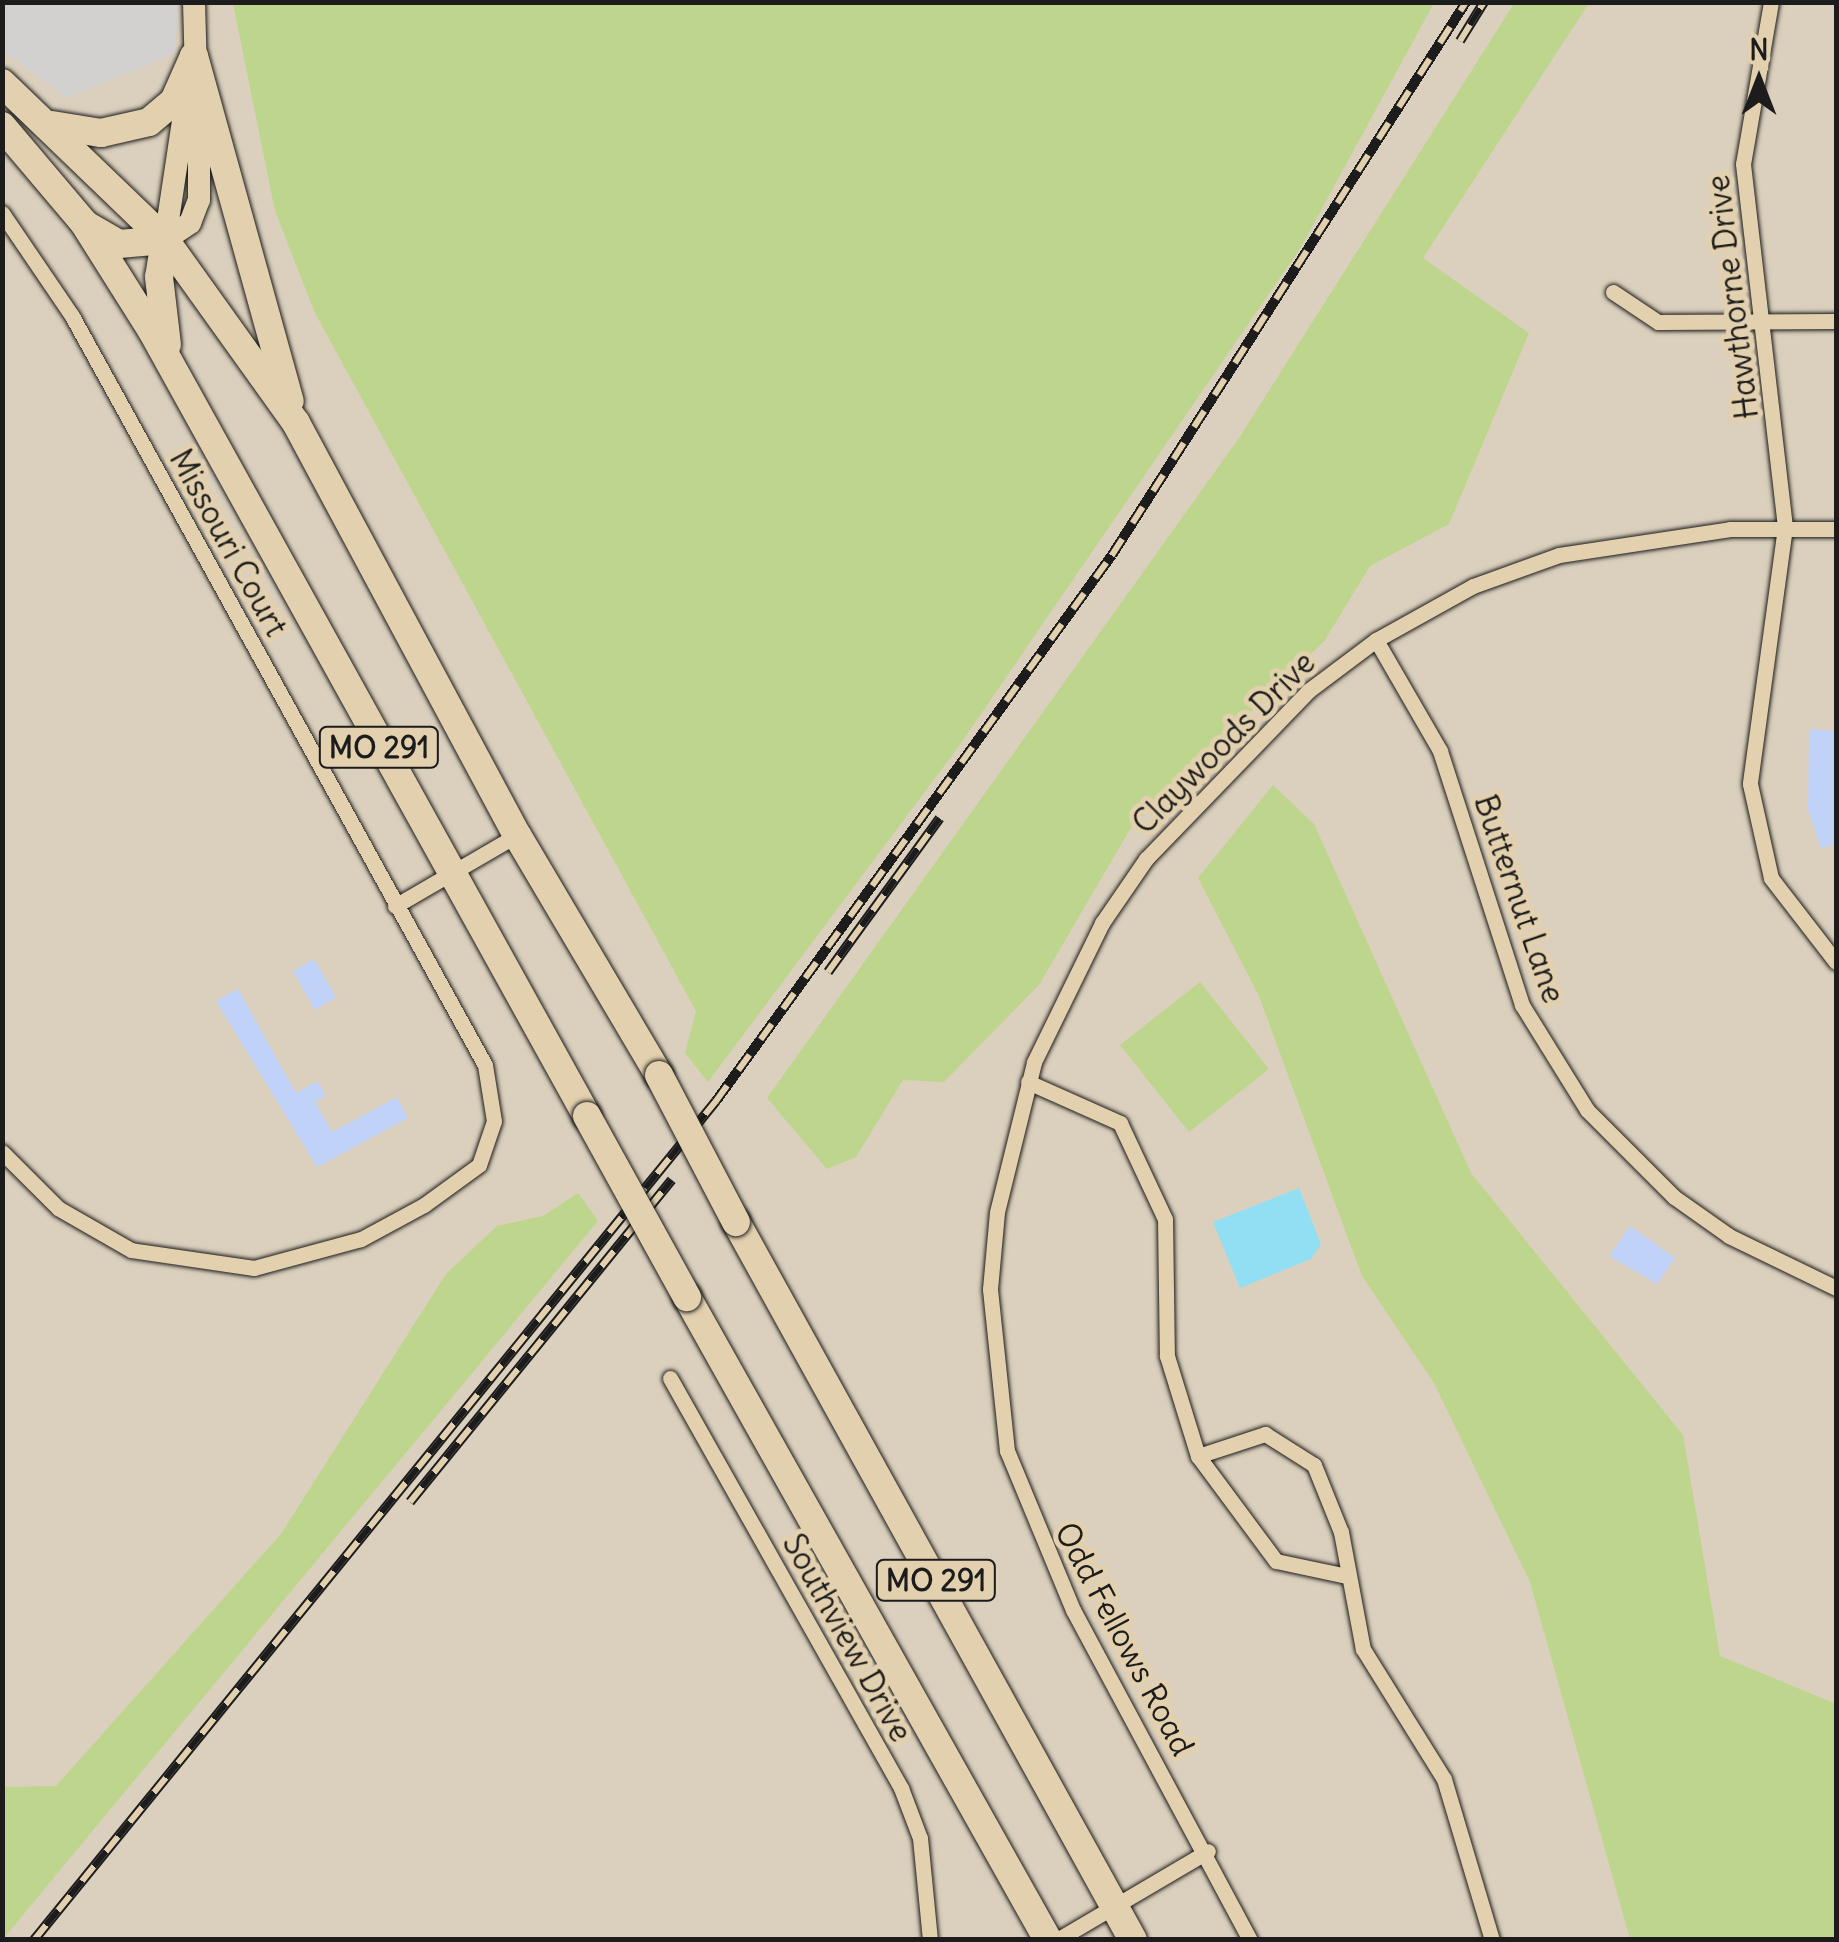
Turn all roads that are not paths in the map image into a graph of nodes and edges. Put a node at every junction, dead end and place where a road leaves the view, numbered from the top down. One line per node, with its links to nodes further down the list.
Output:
1 (194, 2): 3 (main road)
2 (1771, 2): 11 (street, Hawthorne Drive)
3 (194, 56): 5 (highway); 9 (main road); 14 (highway)
4 (2, 83): 5 (highway, MO 291)
5 (52, 125): 9 (highway, MO 291)
6 (2, 126): 8 (highway, MO 291)
7 (2, 213): 20 (street, Missouri Court)
8 (84, 223): 9 (highway); 13 (highway, MO 291)
9 (164, 240): 13 (highway); 14 (highway, MO 291)
10 (1613, 292): 11 (street)
11 (1766, 321): 12 (street); 15 (street, Hawthorne Drive)
12 (1836, 321)
13 (176, 375): 19 (highway, MO 291)
14 (296, 423): 18 (highway, MO 291)
15 (1785, 527): 16 (street, Claywoods Drive); 17 (street, Claywoods Drive); 21 (street, Hawthorne Drive)
16 (1836, 529)
17 (1376, 640): 22 (street, Claywoods Drive); 24 (street, Butternut Lane)
18 (516, 835): 19 (street); 30 (highway, MO 291, bridge)
19 (448, 874): 20 (street); 32 (highway, MO 291, bridge)
20 (395, 906): 23 (street, Missouri Court)
21 (1836, 962)
22 (1028, 1082): 25 (street, Claywoods Drive); 27 (street)
23 (2, 1152)
24 (1836, 1288)
25 (992, 1350): 29 (street, Odd Fellows Road)
26 (670, 1378): 31 (street, Southview Drive)
27 (1198, 1456): 28 (street); 28 (street)
28 (1347, 1576): 36 (street)
29 (1208, 1851): 30 (street); 35 (street, Odd Fellows Road)
30 (1118, 1906): 33 (street); 34 (highway, MO 291)
31 (930, 1940)
32 (1048, 1940)
33 (1056, 1940)
34 (1134, 1940)
35 (1250, 1940)
36 (1492, 1940)

